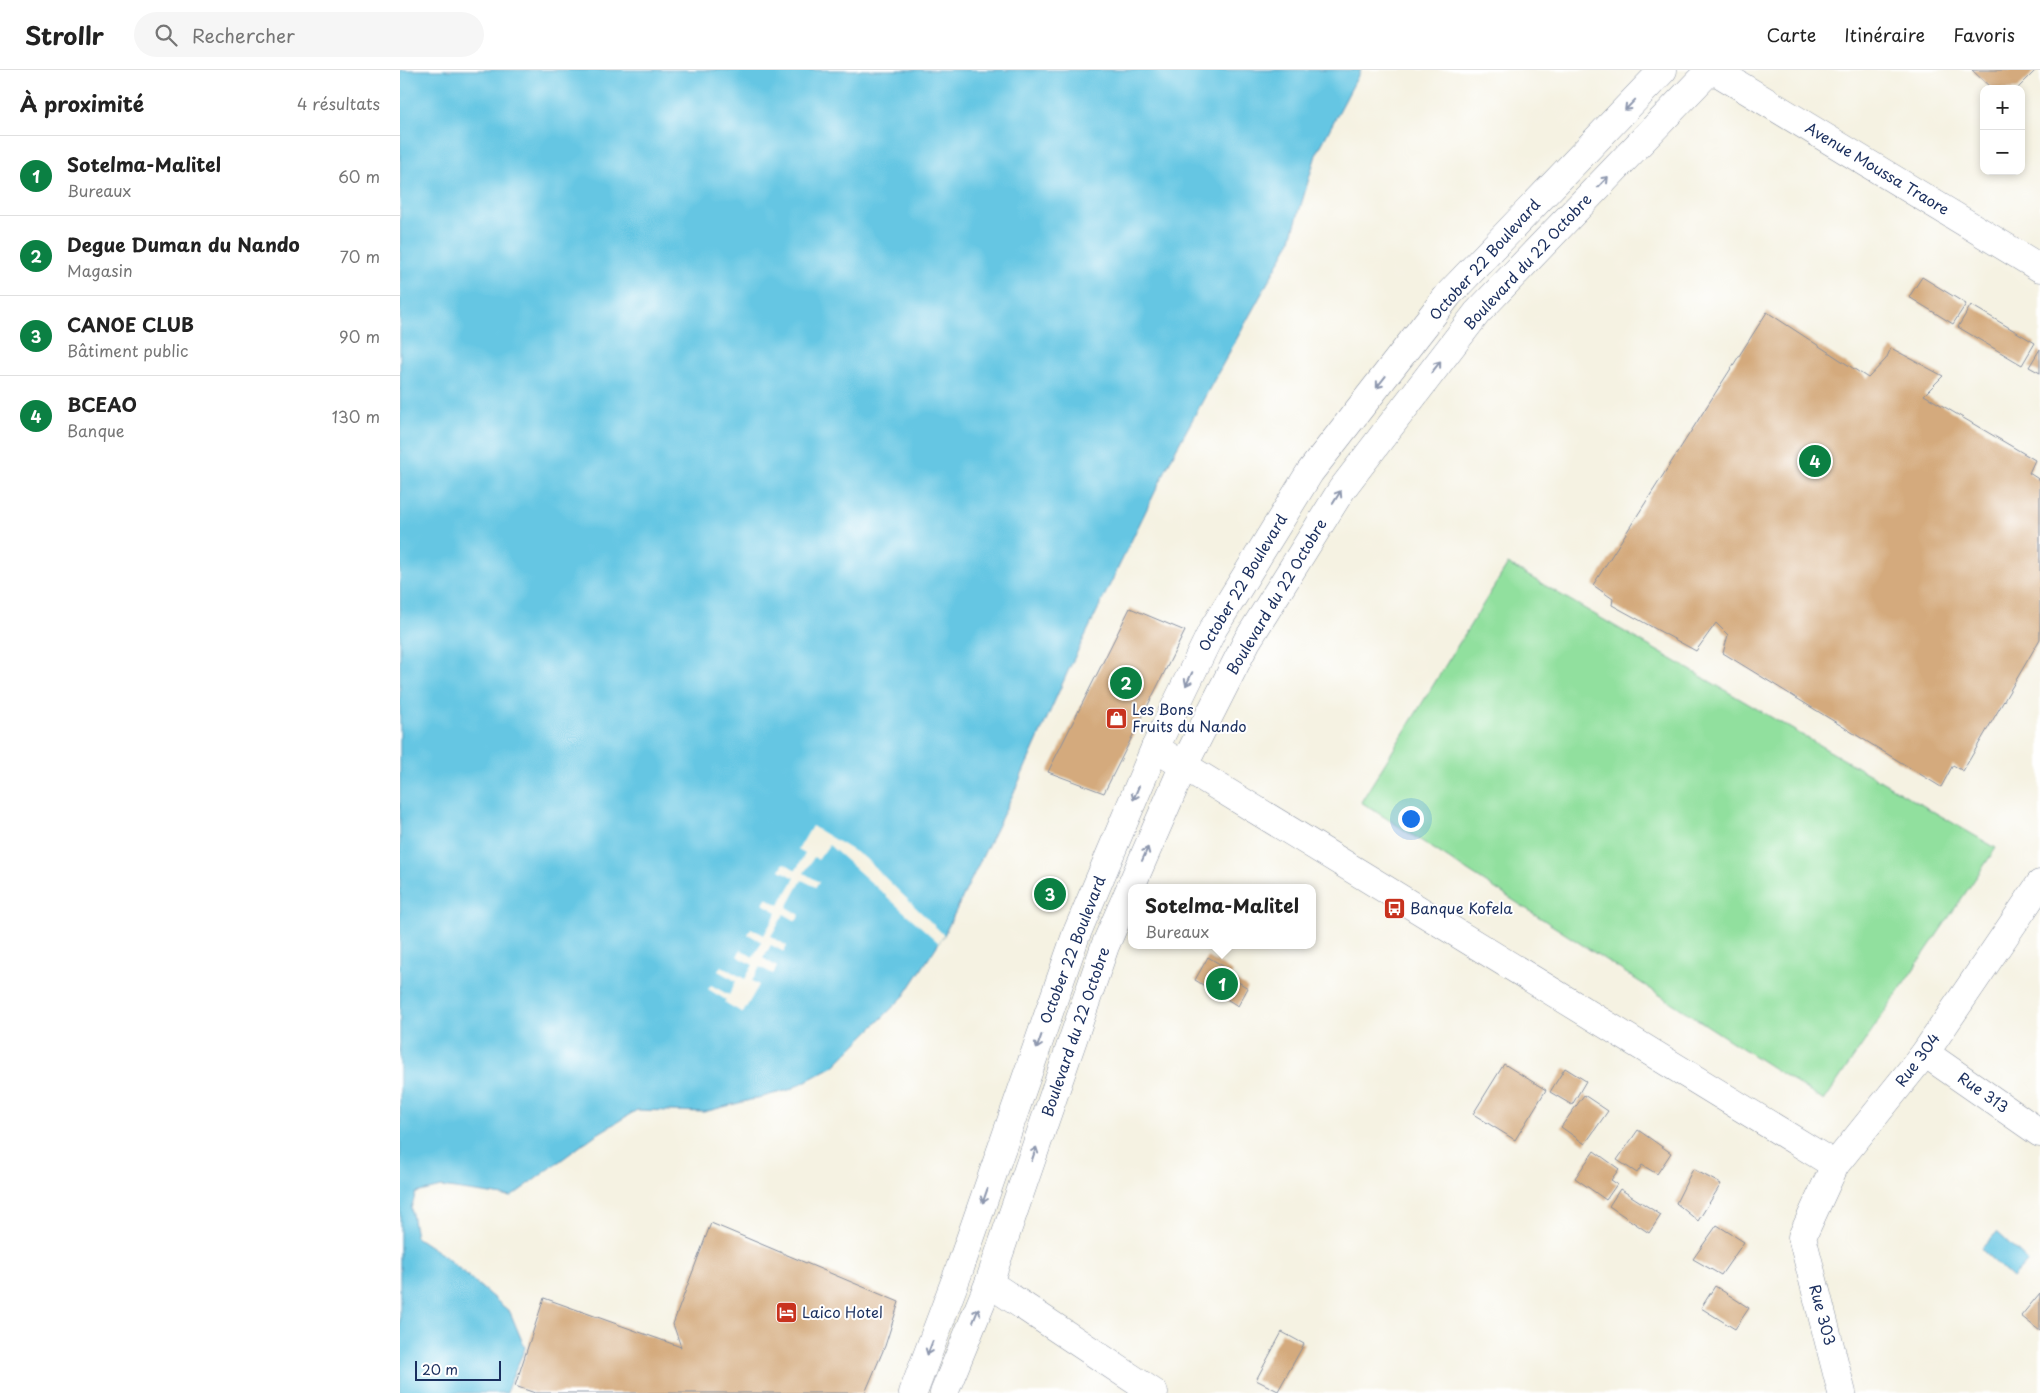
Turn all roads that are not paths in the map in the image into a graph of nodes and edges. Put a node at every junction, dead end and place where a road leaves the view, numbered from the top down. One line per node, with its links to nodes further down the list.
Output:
1 (1663, 70): 5 (main road, October 22 Boulevard, one-way to 5)
2 (1710, 70): 6 (main road, Boulevard du 22 Octobre, one-way to 2)
3 (1714, 70): 4 (main road, Avenue Moussa Traore)
4 (2040, 268)
5 (1156, 748): 6 (main road); 17 (main road, October 22 Boulevard, one-way to 17)
6 (1183, 767): 7 (main road, Boulevard du 22 Octobre, one-way to 6); 14 (main road)
7 (1132, 884)
8 (2040, 884): 11 (main road, Rue 304)
9 (1128, 893): 16 (main road, Boulevard du 22 Octobre, one-way to 9)
10 (2040, 922): 11 (main road)
11 (2013, 923): 12 (main road, Rue 304)
12 (1925, 1053): 13 (main road, Rue 313); 14 (main road, Rue 304)
13 (2040, 1133)
14 (1835, 1165): 15 (main road, Rue 304)
15 (1802, 1237): 20 (main road, Rue 303)
16 (989, 1283): 18 (main road, Boulevard du 22 Octobre, one-way to 16); 19 (main road)
17 (913, 1393)
18 (944, 1393)
19 (1154, 1393)
20 (1842, 1393)

